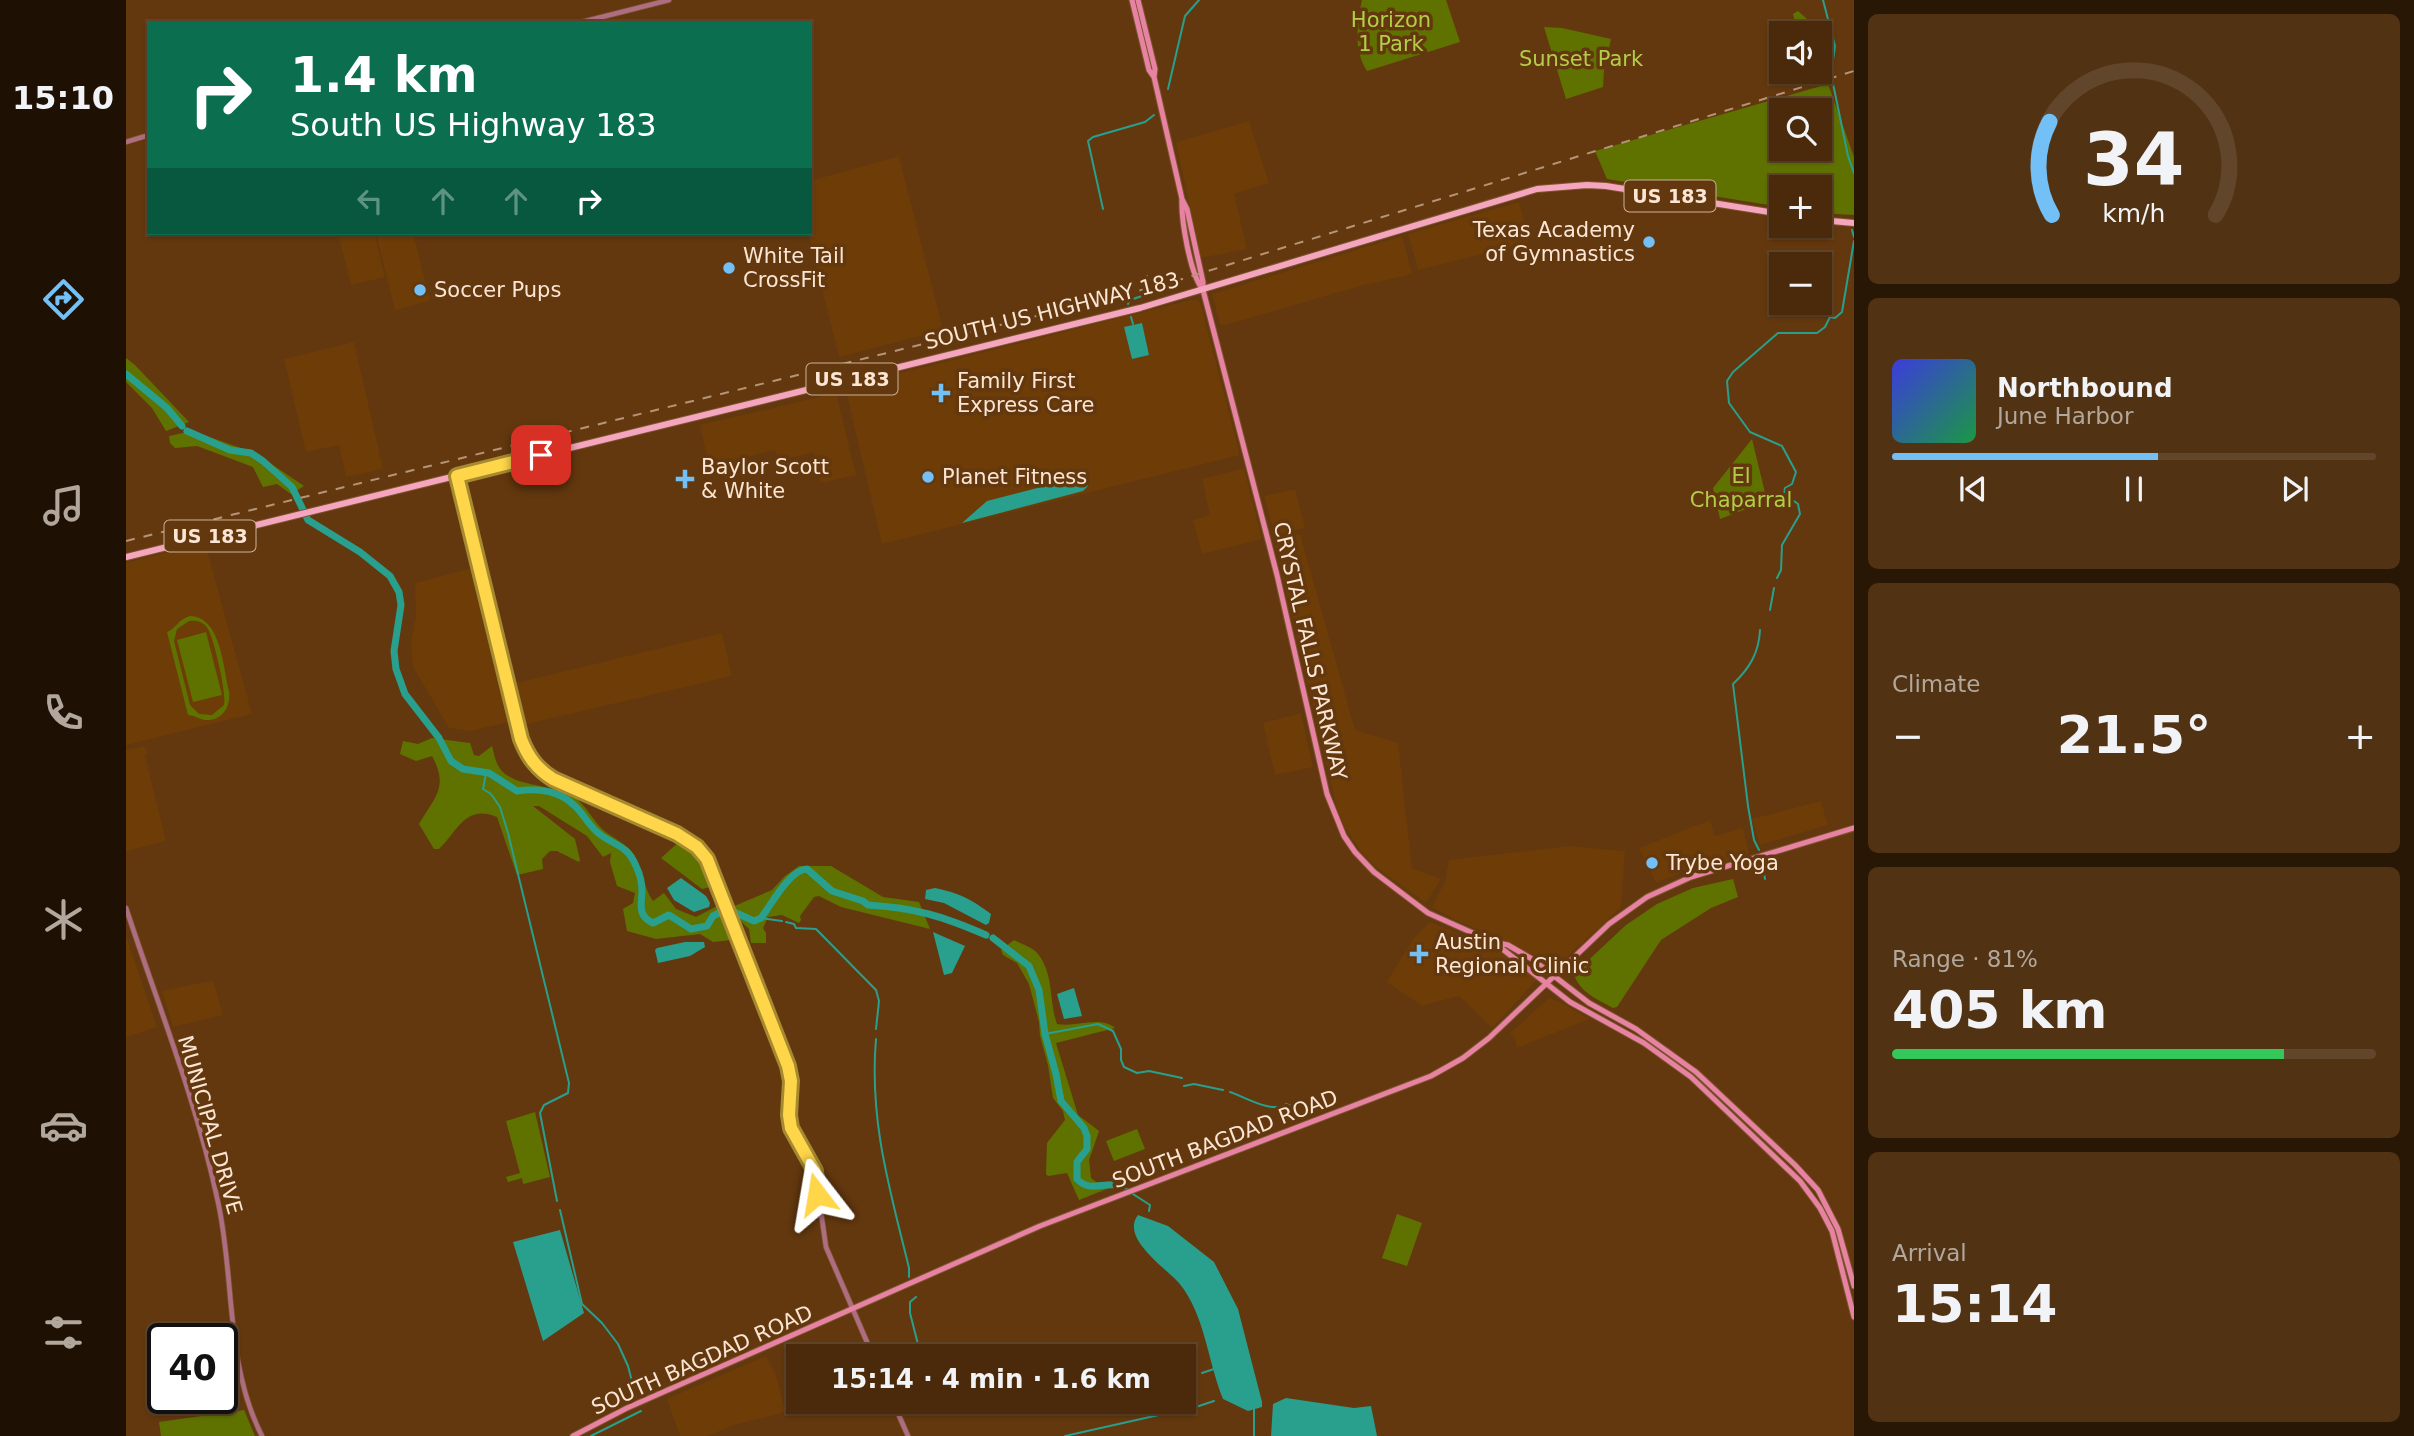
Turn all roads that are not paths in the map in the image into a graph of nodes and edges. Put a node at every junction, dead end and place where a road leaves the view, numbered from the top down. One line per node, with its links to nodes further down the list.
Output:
1 (669, 0): 4 (street)
2 (1132, 0): 5 (main road)
3 (1138, 0): 5 (main road)
4 (586, 21)
5 (1154, 77): 11 (main road, CRYSTAL FALLS PARKWAY)
6 (147, 136): 7 (street)
7 (126, 142)
8 (1769, 212): 11 (main road, SOUTH US HIGHWAY 183 / US 183)
9 (1832, 220): 10 (main road)
10 (1854, 223)
11 (1203, 290): 12 (main road, SOUTH US HIGHWAY 183 / US 183); 16 (main road, CRYSTAL FALLS PARKWAY)
12 (457, 476): 13 (main road, SOUTH US HIGHWAY 183 / US 183); 22 (street)
13 (126, 557)
14 (1854, 828): 17 (main road, SOUTH BAGDAD ROAD)
15 (126, 908): 26 (street, MUNICIPAL DRIVE)
16 (1493, 942): 17 (main road, CRYSTAL FALLS PARKWAY); 18 (main road, CRYSTAL FALLS PARKWAY)
17 (1554, 976): 18 (main road, SOUTH BAGDAD ROAD); 19 (main road, CRYSTAL FALLS PARKWAY)
18 (1547, 983): 20 (main road, CRYSTAL FALLS PARKWAY); 22 (main road, SOUTH BAGDAD ROAD)
19 (1589, 1003): 20 (main road); 21 (main road, CRYSTAL FALLS PARKWAY)
20 (1585, 1010): 23 (main road, CRYSTAL FALLS PARKWAY)
21 (1854, 1286)
22 (852, 1310): 24 (street); 27 (main road, SOUTH BAGDAD ROAD)
23 (1854, 1317)
24 (868, 1344)
25 (898, 1414): 28 (street)
26 (262, 1436)
27 (573, 1436)
28 (908, 1436)

